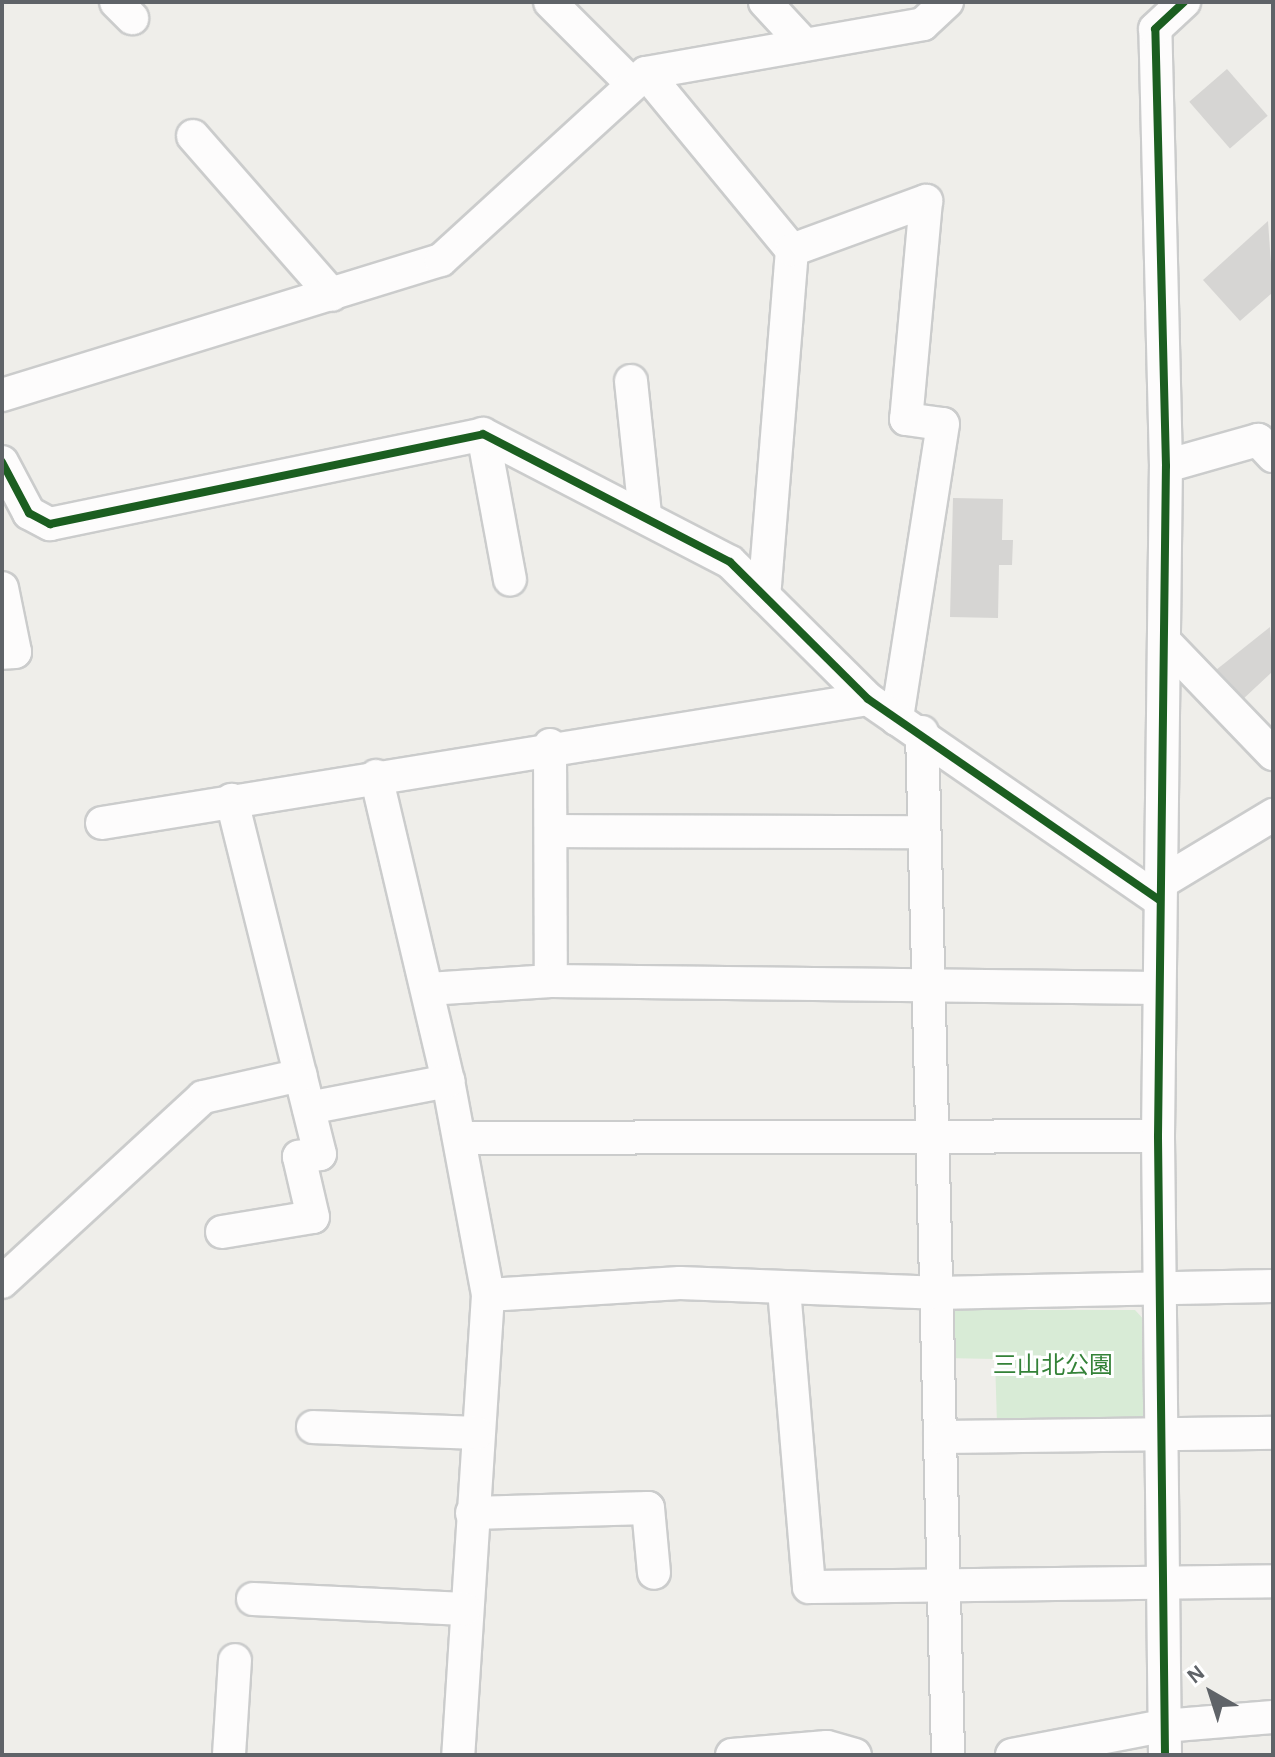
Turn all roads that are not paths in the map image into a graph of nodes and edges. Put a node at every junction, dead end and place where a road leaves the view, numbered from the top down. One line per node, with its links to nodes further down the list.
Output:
1 (550, 2): 6 (street)
2 (765, 2): 5 (street)
3 (947, 2): 5 (street)
4 (1184, 2): 14 (street)
5 (803, 43): 6 (street)
6 (638, 77): 8 (street); 9 (street)
7 (193, 136): 9 (street)
8 (792, 250): 19 (street); 23 (street)
9 (332, 295): 11 (street)
10 (631, 381): 16 (street)
11 (2, 395)
12 (483, 434): 15 (street); 16 (street); 17 (street)
13 (1273, 456): 14 (street)
14 (1166, 466): 20 (street)
15 (4, 480)
16 (645, 514): 19 (street)
17 (510, 580)
18 (2, 588): 21 (street)
19 (764, 596): 22 (street)
20 (1167, 644): 25 (street); 32 (street)
21 (2, 653)
22 (868, 699): 23 (street); 24 (street)
23 (909, 726): 31 (street); 32 (street)
24 (550, 745): 26 (street); 30 (street)
25 (1273, 754)
26 (376, 776): 27 (street); 36 (street)
27 (232, 800): 29 (street); 37 (street)
28 (1273, 815): 32 (street)
29 (102, 823)
30 (551, 831): 31 (street); 33 (street)
31 (924, 832): 34 (street)
32 (1161, 891): 35 (street)
33 (551, 981): 34 (street); 36 (street)
34 (928, 984): 35 (street); 40 (street)
35 (1159, 988): 41 (street)
36 (428, 989): 38 (street)
37 (301, 1075): 39 (street); 44 (street)
38 (448, 1081): 39 (street); 42 (street)
39 (309, 1108): 43 (street)
40 (932, 1134): 41 (street); 42 (street); 48 (street)
41 (1158, 1136): 47 (street)
42 (460, 1138): 49 (street)
43 (222, 1232)
44 (2, 1282)
45 (1273, 1286): 47 (street)
46 (784, 1289): 48 (street); 49 (street); 59 (street)
47 (1160, 1292): 48 (street); 53 (street)
48 (936, 1293): 54 (street)
49 (488, 1295): 51 (street)
50 (313, 1427): 51 (street)
51 (477, 1433): 55 (street)
52 (1273, 1433): 53 (street)
53 (1165, 1436): 54 (street); 58 (street)
54 (940, 1437): 59 (street)
55 (472, 1513): 56 (street); 61 (street)
56 (654, 1573)
57 (1273, 1581): 58 (street)
58 (1163, 1585): 59 (street); 64 (street)
59 (944, 1588): 69 (street)
60 (253, 1599): 61 (street)
61 (465, 1609): 66 (street)
62 (235, 1660): 65 (street)
63 (1273, 1717): 64 (street)
64 (1164, 1740): 70 (street)
65 (229, 1755)
66 (458, 1755)
67 (732, 1755): 68 (street)
68 (855, 1755)
69 (948, 1755)
70 (1012, 1755)

